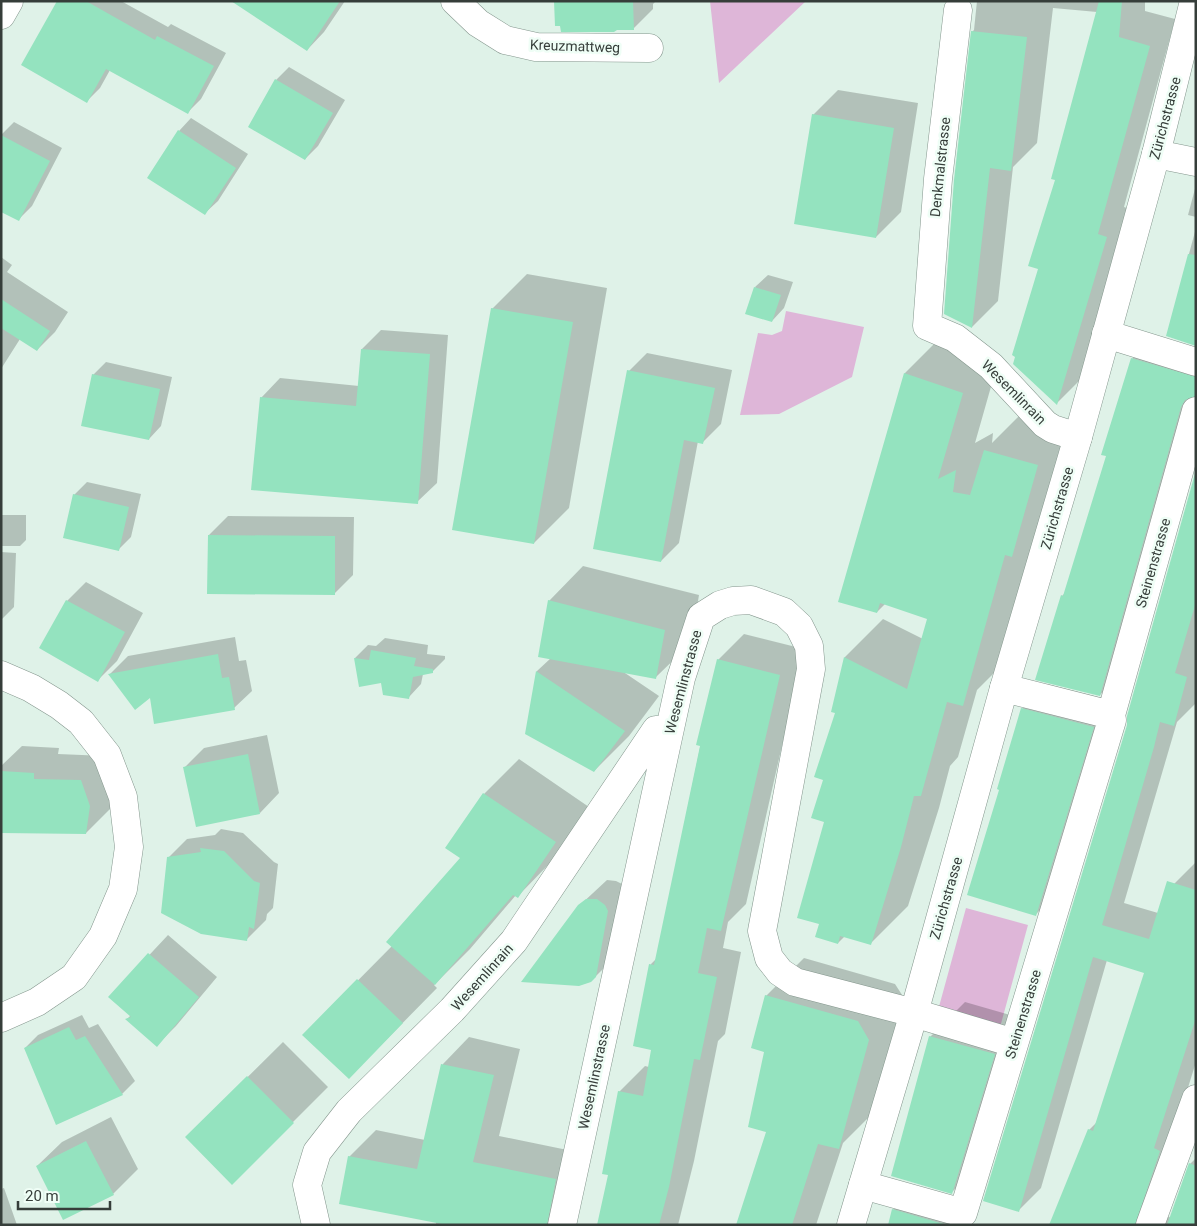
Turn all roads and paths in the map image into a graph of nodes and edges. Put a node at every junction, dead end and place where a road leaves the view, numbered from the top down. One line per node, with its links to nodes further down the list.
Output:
1 (9, 1): 5 (street)
2 (455, 1): 6 (street, Kreuzmattweg)
3 (1194, 1): 7 (street, Zürichstrasse)
4 (958, 10): 9 (street, Denkmalstrasse)
5 (1, 15)
6 (649, 48)
7 (1156, 154): 8 (street); 10 (street, Zürichstrasse)
8 (1196, 162)
9 (927, 326): 13 (street, Wesemlinrain)
10 (1106, 334): 11 (street); 13 (street, Zürichstrasse)
11 (1196, 362)
12 (1196, 411): 16 (street, Steinenstrasse)
13 (1078, 437): 15 (street, Zürichstrasse)
14 (1, 675): 19 (street)
15 (1004, 688): 16 (street); 18 (street, Zürichstrasse)
16 (1111, 715): 20 (street, Steinenstrasse)
17 (670, 731): 18 (street, Wesemlinstrasse); 23 (street, Wesemlinrain); 24 (street, Wesemlinstrasse)
18 (914, 1013): 20 (street); 22 (street, Zürichstrasse)
19 (1, 1018)
20 (1014, 1043): 22 (street, Steinenstrasse)
21 (1196, 1099): 26 (street)
22 (863, 1185): 25 (street, Zürichstrasse)
23 (316, 1225)
24 (562, 1225)
25 (851, 1225)
26 (1150, 1225)

